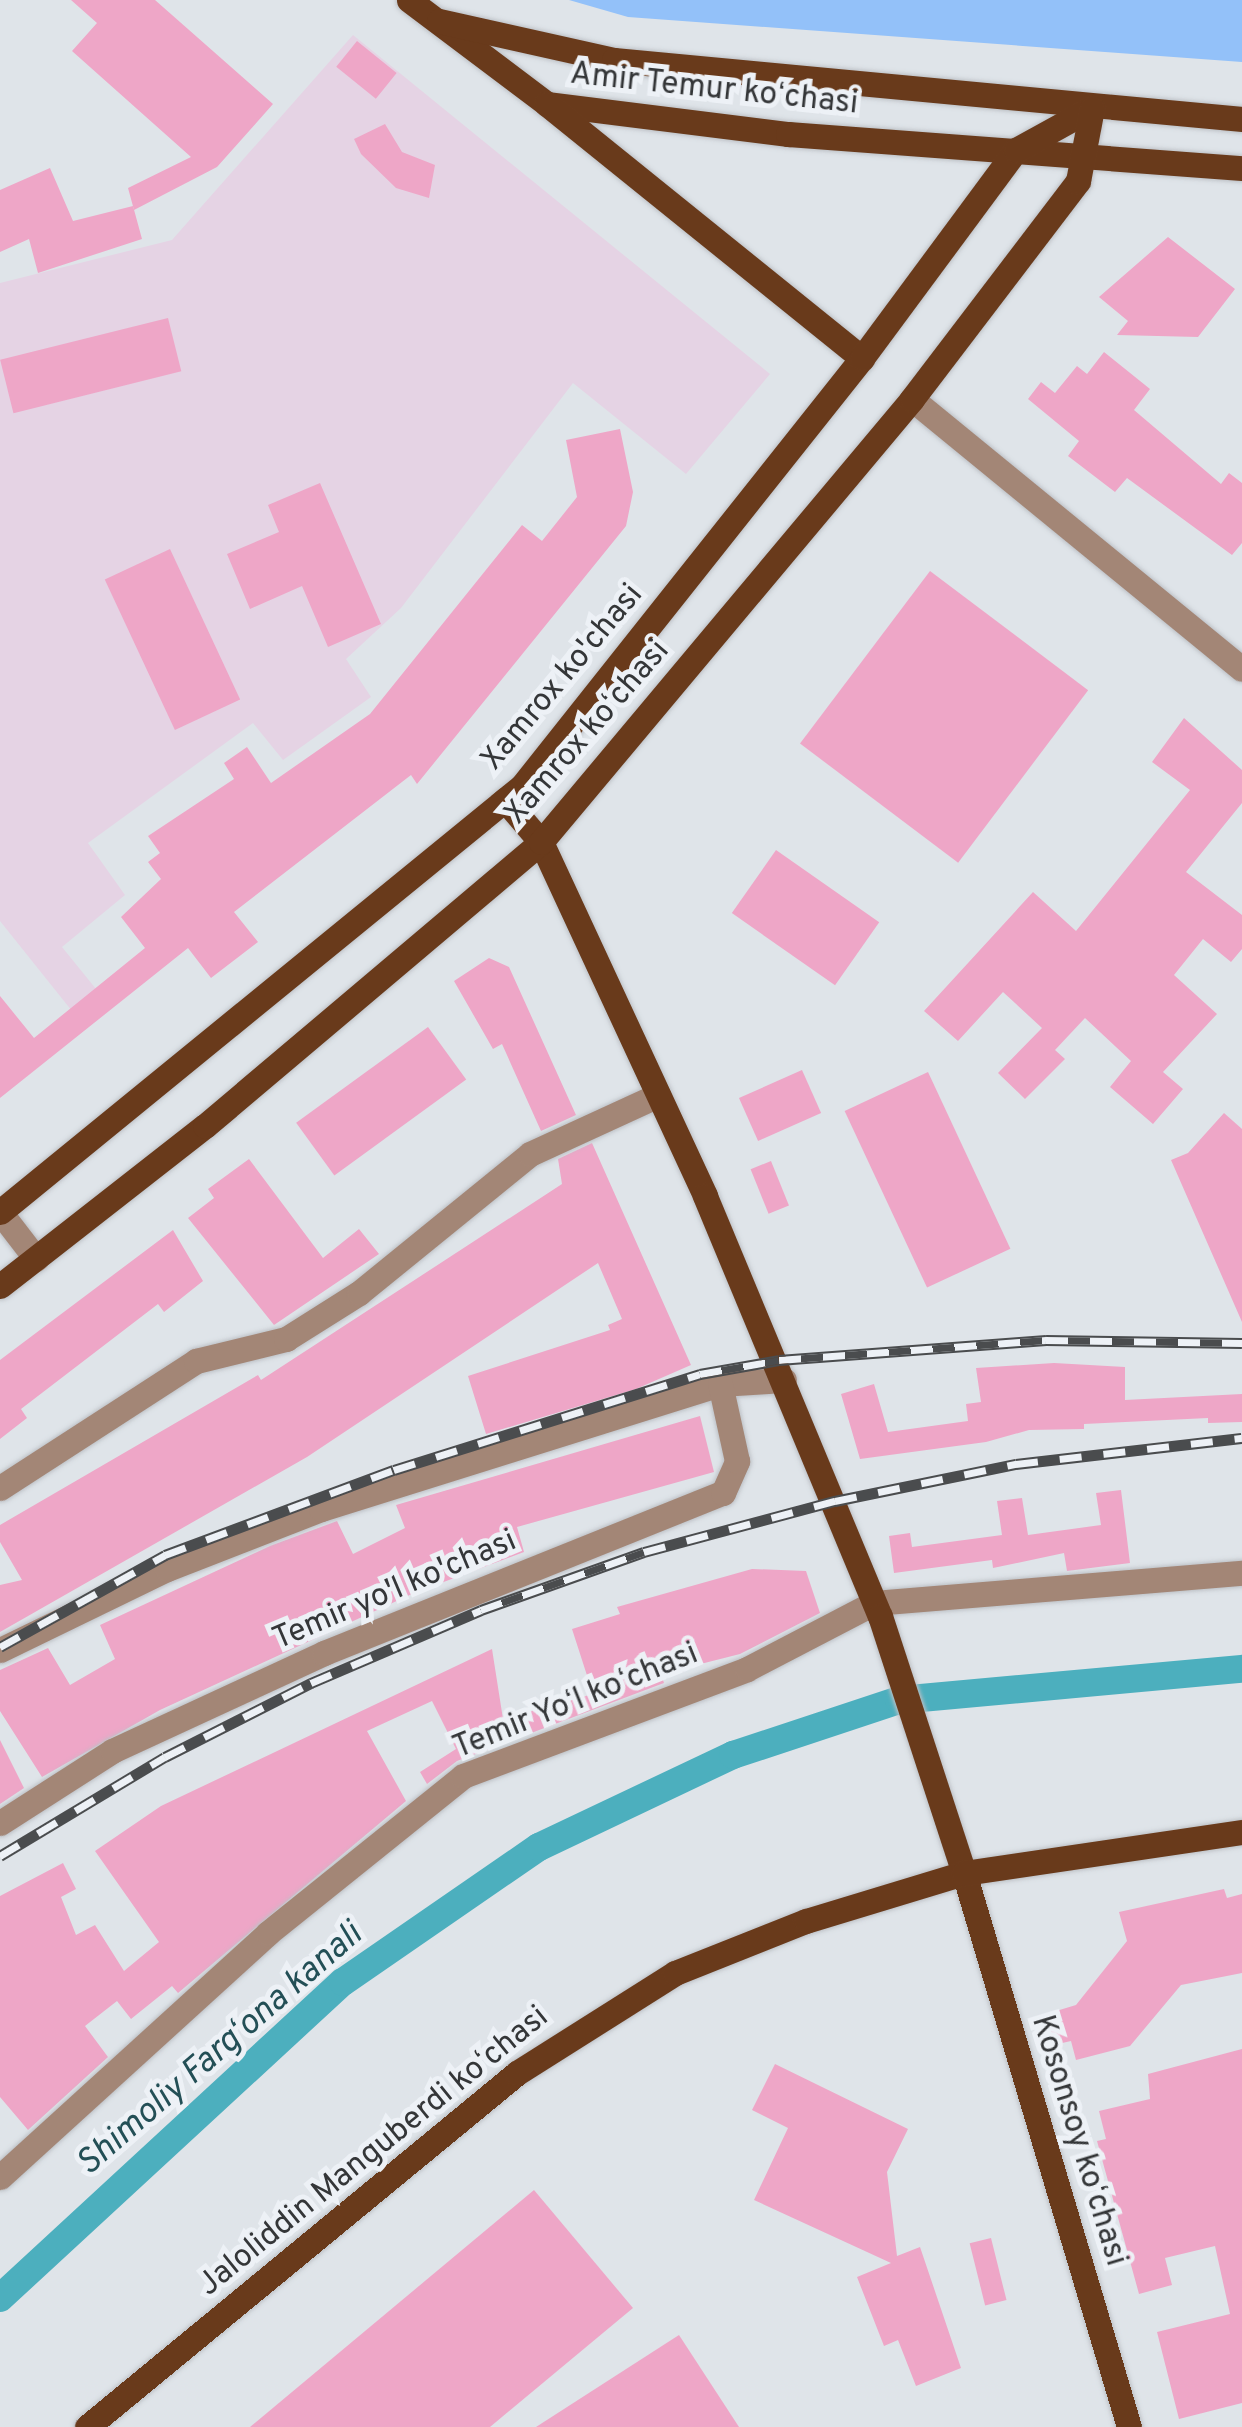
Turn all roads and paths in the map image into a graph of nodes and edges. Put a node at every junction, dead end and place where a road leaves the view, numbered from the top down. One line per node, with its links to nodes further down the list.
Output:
1 (418, 9): 2 (main road, Amir Temur koʻchasi); 3 (main road, Amir Temur koʻchasi)
2 (548, 104): 5 (main road, Amir Temur koʻchasi); 8 (main road)
3 (1092, 108): 4 (main road, Amir Temur koʻchasi); 5 (main road, Xamrox ko'chasi); 6 (main road, Xamrox koʻchasi)
4 (1242, 120)
5 (1016, 150): 6 (main road, Amir Temur koʻchasi); 8 (main road, Xamrox ko'chasi)
6 (1087, 155): 7 (main road, Amir Temur koʻchasi); 9 (main road, Xamrox koʻchasi)
7 (1242, 168)
8 (862, 358): 11 (main road, Xamrox ko'chasi)
9 (912, 399): 10 (street); 12 (main road, Xamrox koʻchasi)
10 (1242, 668)
11 (504, 800): 12 (main road, Kosonsoy koʻchasi); 14 (main road, Xamrox ko'chasi)
12 (541, 842): 13 (main road, Kosonsoy koʻchasi); 15 (main road, Xamrox koʻchasi)
13 (658, 1095): 17 (main road, Kosonsoy koʻchasi); 19 (street)
14 (0, 1212): 15 (street)
15 (36, 1258): 16 (main road, Xamrox koʻchasi)
16 (0, 1286)
17 (784, 1380): 18 (street); 21 (main road, Kosonsoy koʻchasi)
18 (720, 1384): 22 (street); 23 (street, Temir yo'l ko'chasi)
19 (0, 1488)
20 (1242, 1573): 21 (street, Temir Yoʻl koʻchasi)
21 (877, 1609): 25 (main road, Kosonsoy koʻchasi); 26 (street, Temir Yoʻl koʻchasi)
22 (0, 1650)
23 (0, 1823)
24 (1242, 1832): 25 (main road, Jaloliddin Manguberdi koʻchasi)
25 (964, 1873): 27 (main road, Jaloliddin Manguberdi koʻchasi); 28 (main road, Kosonsoy koʻchasi)
26 (0, 2177)
27 (87, 2427)
28 (1129, 2427)

